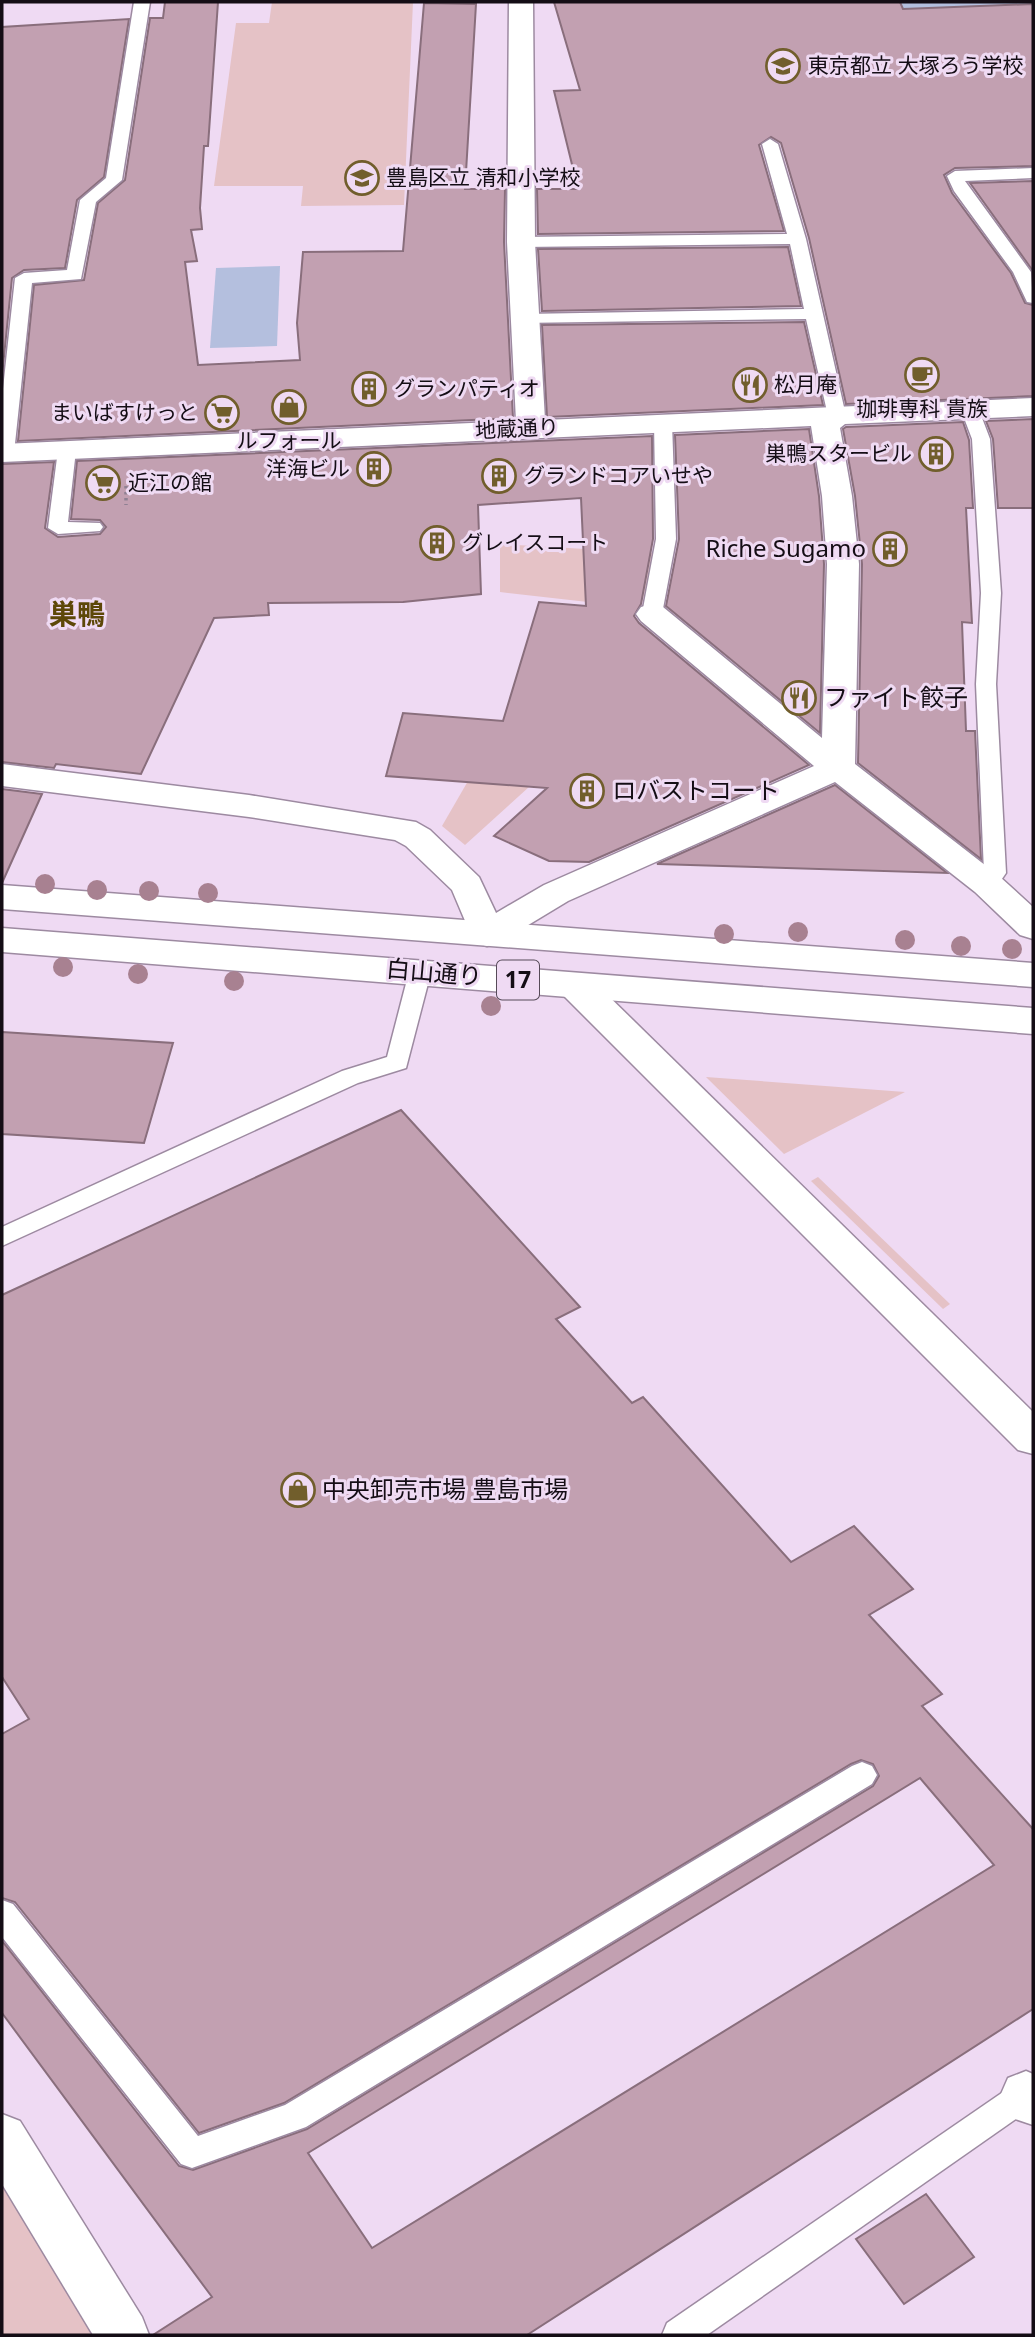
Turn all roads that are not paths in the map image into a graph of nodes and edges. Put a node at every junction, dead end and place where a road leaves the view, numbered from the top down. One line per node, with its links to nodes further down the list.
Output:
1 (142, 2): 18 (lane)
2 (521, 2): 6 (main road)
3 (770, 144): 5 (lane)
4 (1033, 173): 8 (lane)
5 (797, 239): 6 (lane); 10 (lane)
6 (521, 242): 11 (main road)
7 (1033, 258): 8 (lane)
8 (1013, 260): 9 (lane)
9 (1033, 298)
10 (814, 314): 11 (lane); 14 (lane)
11 (525, 319): 16 (main road)
12 (1033, 407): 13 (main road, 地蔵通り)
13 (970, 410): 14 (main road, 地蔵通り); 23 (lane)
14 (837, 416): 15 (main road, 地蔵通り); 21 (main road)
15 (663, 423): 16 (main road, 地蔵通り); 20 (lane)
16 (531, 428): 17 (main road, 地蔵通り)
17 (67, 450): 18 (main road, 地蔵通り); 19 (lane)
18 (3, 453)
19 (93, 527)
20 (652, 614): 21 (main road)
21 (838, 768): 23 (main road); 26 (main road)
22 (2, 775): 26 (main road)
23 (987, 884): 25 (main road)
24 (2, 897): 26 (main road, 白山通り / 17)
25 (1033, 927)
26 (487, 934): 29 (main road, 白山通り / 17)
27 (2, 940): 28 (main road, 白山通り / 17)
28 (420, 972): 30 (main road, 白山通り / 17); 32 (lane)
29 (1033, 975)
30 (575, 985): 31 (main road, 白山通り / 17); 33 (main road)
31 (1033, 1021)
32 (2, 1237)
33 (1033, 1438)
34 (862, 1775): 35 (lane)
35 (2, 1914)
36 (1031, 2095): 39 (lane)
37 (2, 2138): 38 (main road)
38 (123, 2335)
39 (679, 2335)

